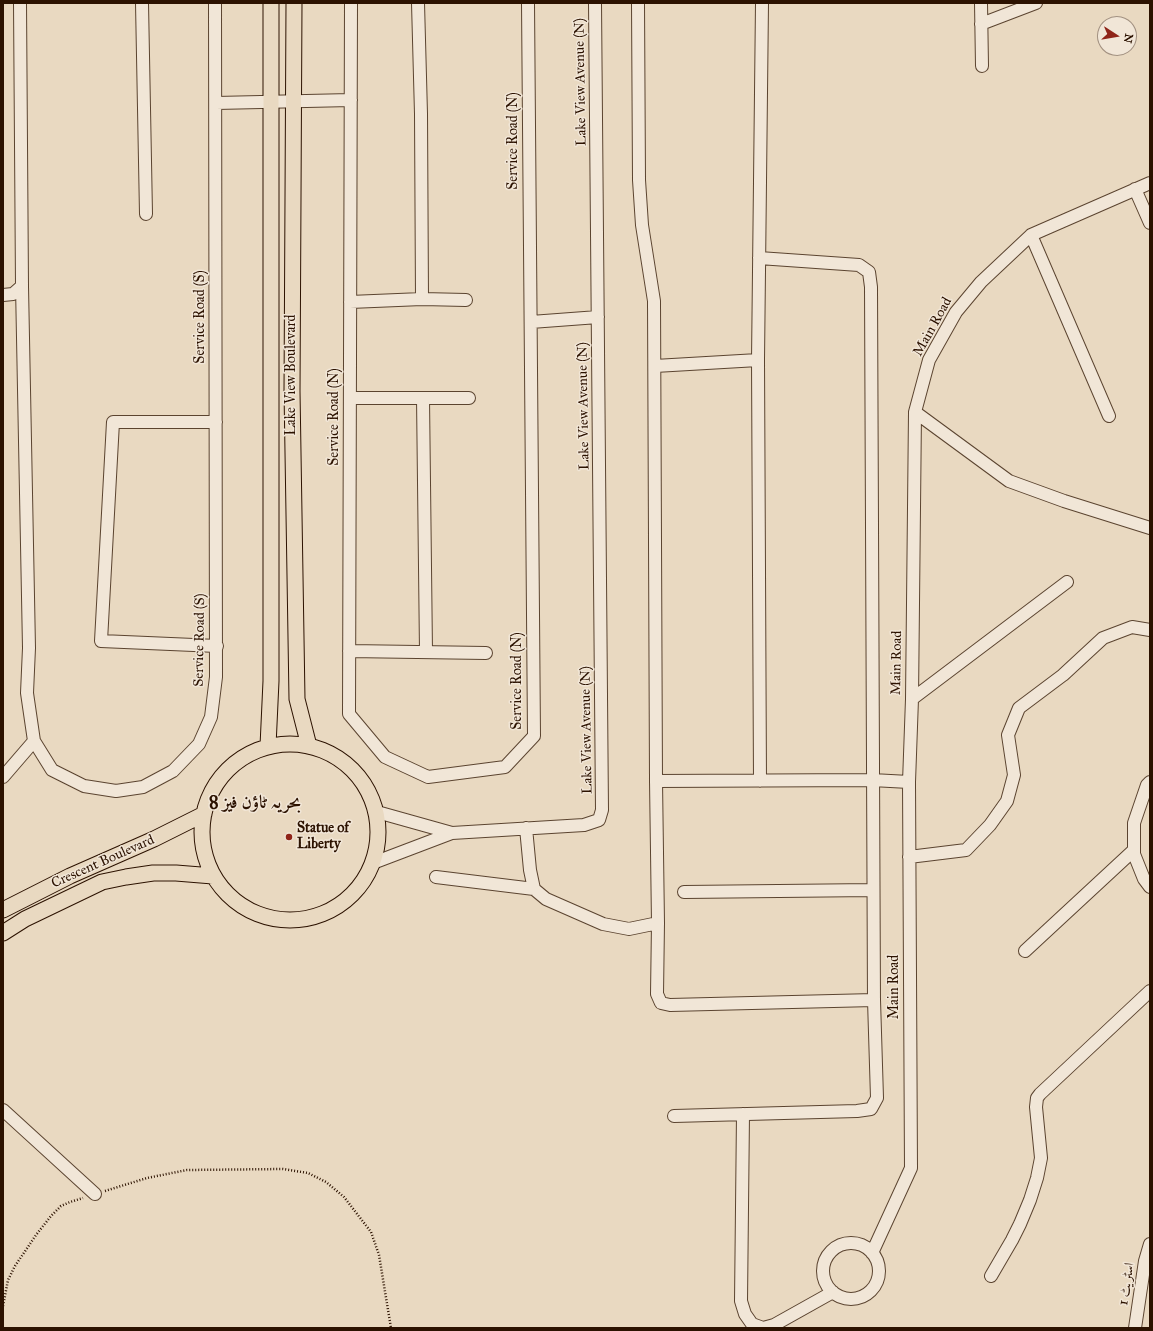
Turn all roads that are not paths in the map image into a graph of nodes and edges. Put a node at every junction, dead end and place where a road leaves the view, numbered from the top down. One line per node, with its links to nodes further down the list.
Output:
1 (20, 3): 26 (street, Service Road (S))
2 (142, 3): 22 (street)
3 (215, 3): 19 (street, Service Road (S))
4 (271, 3): 18 (main road, Lake View Boulevard)
5 (294, 3): 17 (main road, Lake View Boulevard)
6 (351, 3): 16 (street, Service Road (N))
7 (418, 3): 28 (street)
8 (528, 3): 32 (street, Service Road (N))
9 (595, 3): 31 (street, Lake View Avenue (N))
10 (638, 3): 34 (street)
11 (762, 3): 25 (street)
12 (981, 3): 14 (street)
13 (1036, 3): 14 (street)
14 (981, 24): 15 (street)
15 (982, 66)
16 (351, 100): 17 (street); 30 (street, Service Road (N))
17 (293, 101): 18 (street); 51 (main road, Lake View Boulevard)
18 (271, 102): 19 (street); 50 (main road, Lake View Boulevard)
19 (216, 103): 40 (street, Service Road (S))
20 (1150, 183): 21 (street, Main Road)
21 (1135, 189): 23 (street); 24 (street, Main Road)
22 (146, 214)
23 (1150, 223)
24 (1031, 235): 38 (street, Main Road); 39 (street)
25 (759, 258): 33 (street); 53 (street)
26 (22, 286): 27 (street); 49 (street, Service Road (S))
27 (3, 295)
28 (422, 299): 29 (street); 30 (street)
29 (466, 300)
30 (350, 302): 35 (street, Service Road (N))
31 (598, 317): 32 (street); 60 (street, Lake View Avenue (N))
32 (531, 322): 45 (street, Service Road (N))
33 (758, 360): 34 (street); 54 (street)
34 (655, 366): 55 (street)
35 (350, 398): 36 (street); 45 (street, Service Road (N))
36 (423, 398): 37 (street); 46 (street)
37 (469, 398)
38 (915, 412): 41 (street); 48 (street, Main Road)
39 (1109, 416)
40 (216, 422): 44 (street, Service Road (S)); 44 (street)
41 (1150, 528)
42 (1067, 582): 48 (street)
43 (1150, 630): 63 (street)
44 (217, 646): 49 (street, Service Road (S))
45 (349, 651): 46 (street)
46 (426, 652): 47 (street)
47 (486, 653)
48 (912, 699): 56 (street, Main Road)
49 (34, 742): 52 (street)
50 (268, 746): 51 (main road); 59 (main road)
51 (309, 746): 58 (main road)
52 (3, 777)
53 (872, 780): 54 (street); 56 (street); 69 (street)
54 (760, 781): 55 (street)
55 (656, 782): 72 (street)
56 (909, 782): 63 (street, Main Road)
57 (1150, 782): 62 (street)
58 (377, 812): 61 (street); 64 (main road)
59 (204, 814): 65 (main road); 71 (main road, Crescent Boulevard)
60 (526, 828): 61 (street); 68 (street)
61 (452, 833): 64 (street)
62 (1134, 850): 67 (street); 74 (street)
63 (909, 857): 82 (street, Main Road)
64 (373, 863): 65 (main road)
65 (213, 876): 73 (main road, Crescent Boulevard)
66 (436, 876): 68 (street)
67 (1150, 887)
68 (534, 889): 72 (street)
69 (873, 890): 70 (street); 76 (street)
70 (684, 892)
71 (3, 910)
72 (658, 923): 76 (street)
73 (3, 933)
74 (1025, 951)
75 (1150, 991): 83 (street)
76 (874, 1000): 78 (street)
77 (3, 1110): 80 (street)
78 (743, 1114): 79 (street); 84 (street)
79 (674, 1116)
80 (95, 1194)
81 (1150, 1244): 85 (street, اسٹریٹ 1)
82 (872, 1253): 84 (street); 84 (street)
83 (990, 1276)
84 (832, 1292)
85 (1135, 1328)

